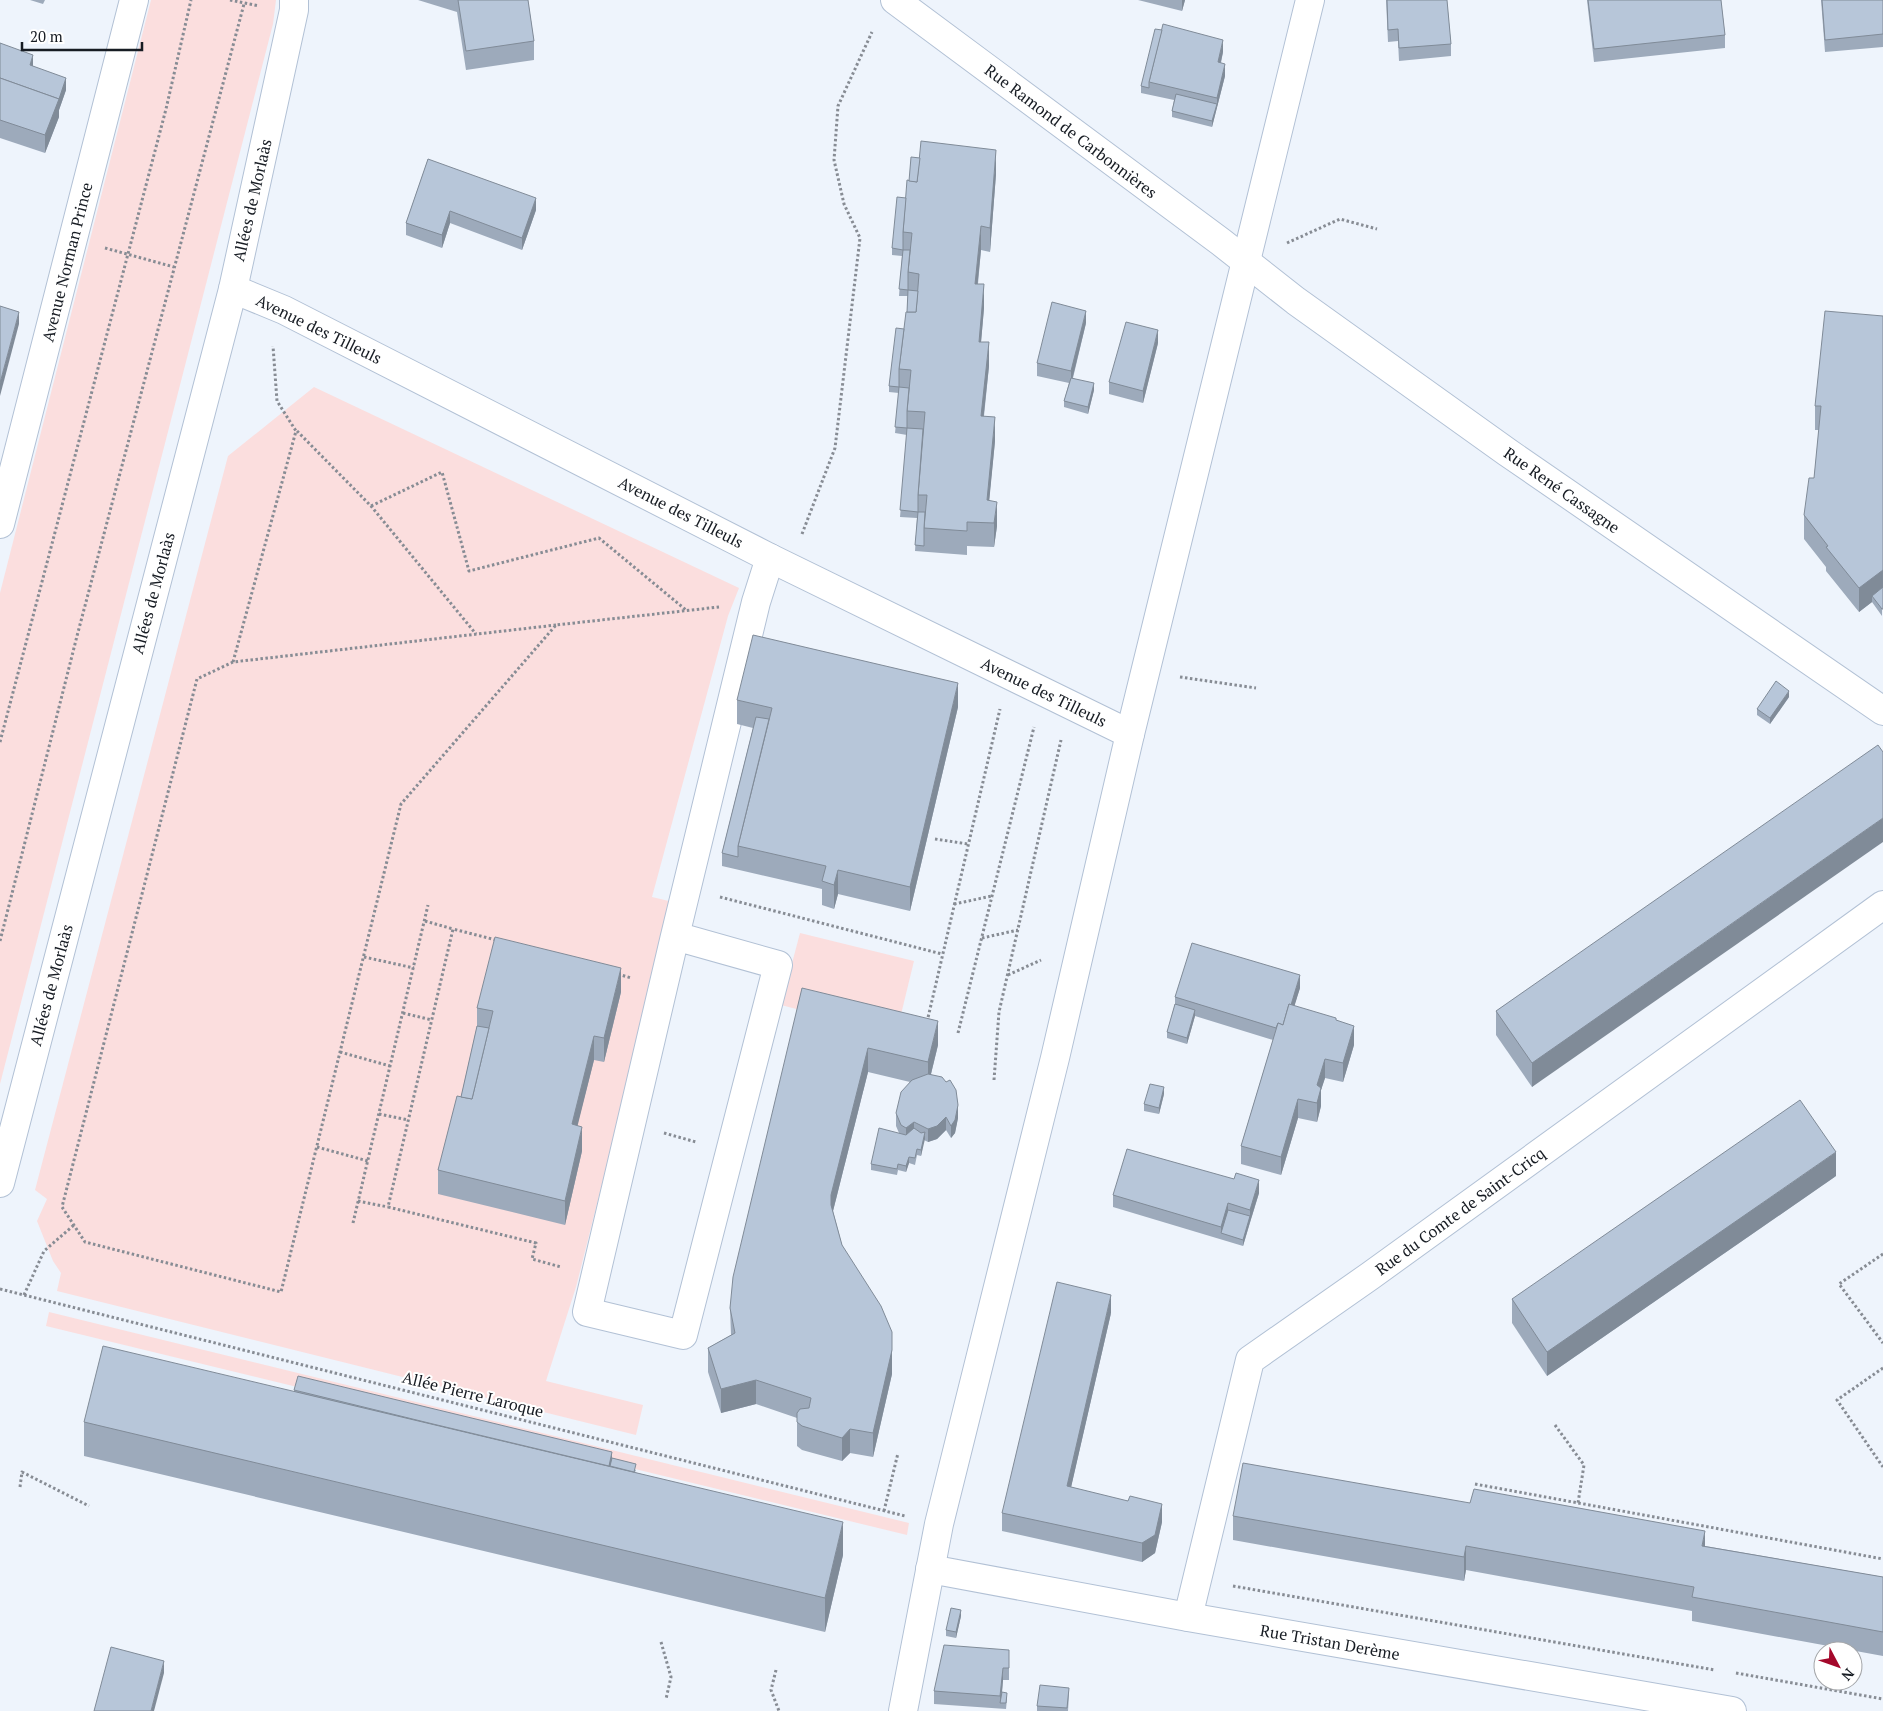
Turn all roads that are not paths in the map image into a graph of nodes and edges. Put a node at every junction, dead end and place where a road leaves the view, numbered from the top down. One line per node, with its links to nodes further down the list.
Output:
1 (134, 0): 7 (street, Avenue Norman Prince)
2 (294, 0): 6 (street, Allées de Morlaàs)
3 (895, 0): 5 (street, Rue Ramond de Carbonnières)
4 (1310, 0): 5 (street)
5 (1245, 262): 9 (street, Rue René Cassagne); 10 (street)
6 (233, 289): 8 (street, Avenue des Tilleuls); 13 (street, Allées de Morlaàs)
7 (0, 524)
8 (779, 562): 10 (street, Avenue des Tilleuls); 12 (street)
9 (1883, 711)
10 (1130, 734): 14 (street)
11 (1883, 905): 15 (street, Rue du Comte de Saint-Cricq)
12 (675, 936): 12 (street)
13 (0, 1183)
14 (930, 1569): 15 (street, Rue Tristan Derème); 16 (street)
15 (1188, 1617): 17 (street, Rue Tristan Derème)
16 (903, 1711)
17 (1732, 1711)

